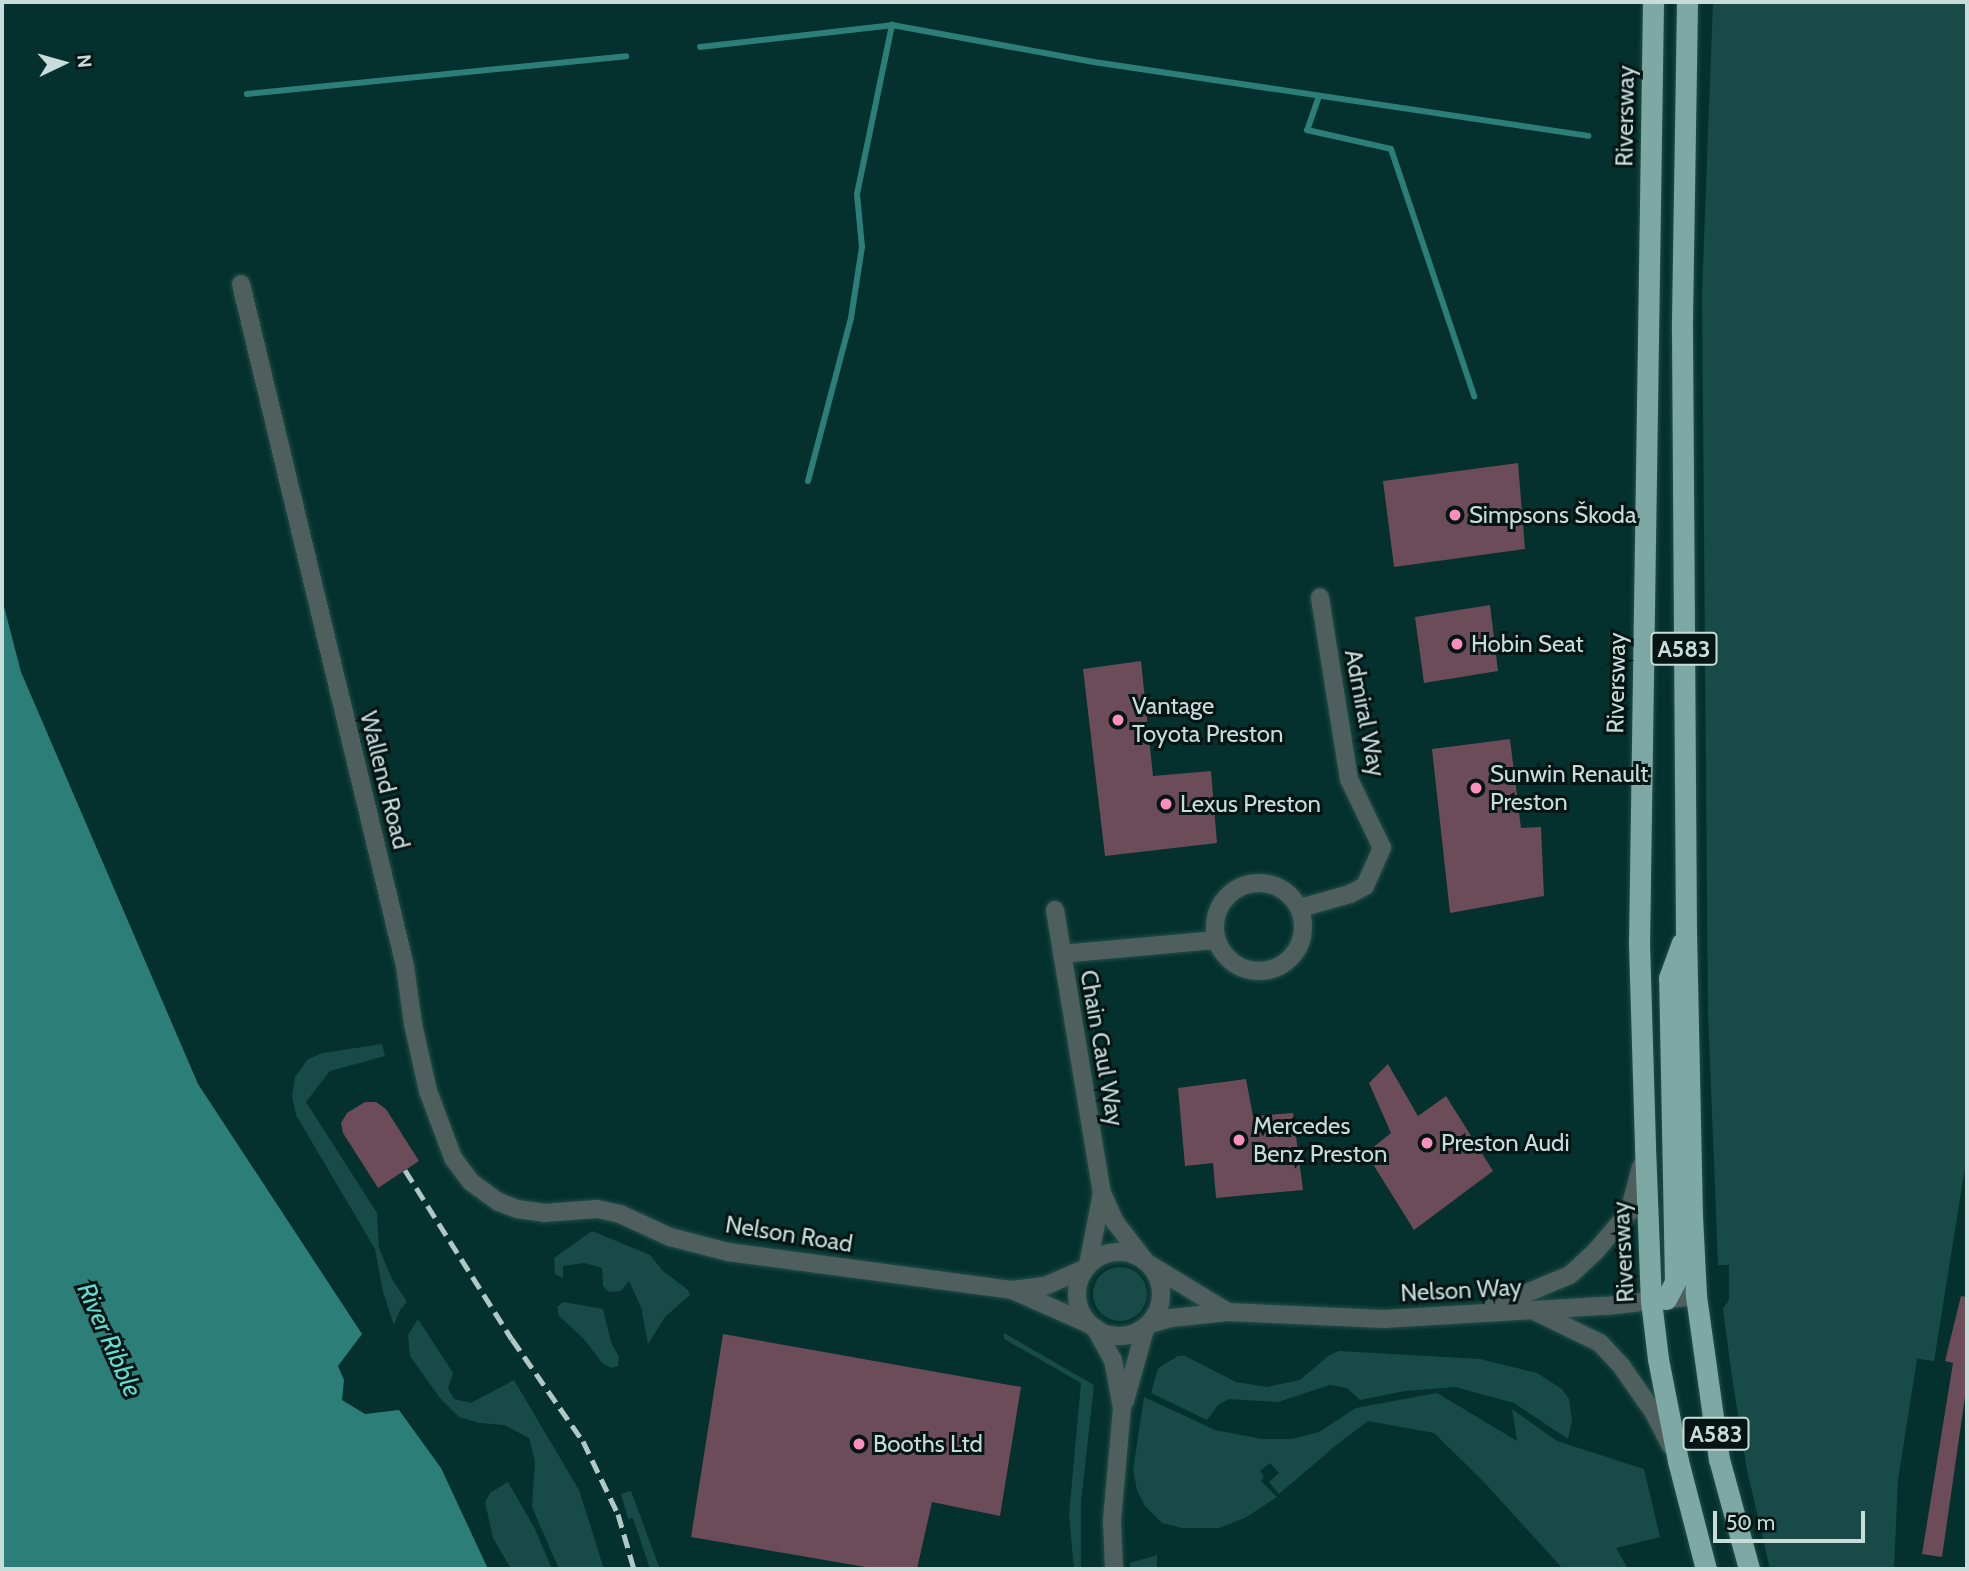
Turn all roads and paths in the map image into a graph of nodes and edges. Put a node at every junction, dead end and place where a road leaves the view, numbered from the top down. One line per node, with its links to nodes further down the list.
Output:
1 (1653, 2): 10 (highway, Riversway / A583)
2 (1687, 2): 7 (highway, A583)
3 (241, 284): 12 (street, Wallend Road)
4 (1320, 597): 5 (street, Admiral Way)
5 (1300, 908): 8 (street); 8 (street)
6 (1055, 910): 9 (street, Chain Caul Way)
7 (1686, 931): 16 (highway, A583); 17 (highway, A583)
8 (1216, 940): 9 (street)
9 (1062, 954): 11 (street, Chain Caul Way)
10 (1645, 1147): 17 (highway, Riversway / A583); 20 (street)
11 (1102, 1193): 13 (street, Chain Caul Way); 14 (street, Chain Caul Way)
12 (565, 1210): 15 (street, Nelson Road)
13 (1147, 1262): 14 (street); 19 (street, Nelson Way); 22 (street)
14 (1087, 1266): 15 (street, Nelson Road); 21 (street)
15 (1011, 1290): 21 (street, Nelson Road)
16 (1696, 1296): 17 (street, Nelson Way); 27 (highway, A583)
17 (1658, 1300): 18 (street, Nelson Way); 24 (highway, Riversway / A583)
18 (1533, 1310): 20 (street, Nelson Way); 24 (street)
19 (1228, 1311): 20 (street, Nelson Way); 22 (street, Nelson Way)
20 (1480, 1312)
21 (1092, 1326): 22 (street); 23 (street)
22 (1147, 1326): 23 (street)
23 (1122, 1408): 25 (street)
24 (1678, 1461): 26 (highway, Riversway / A583)
25 (1114, 1569)
26 (1706, 1569)
27 (1749, 1569)

